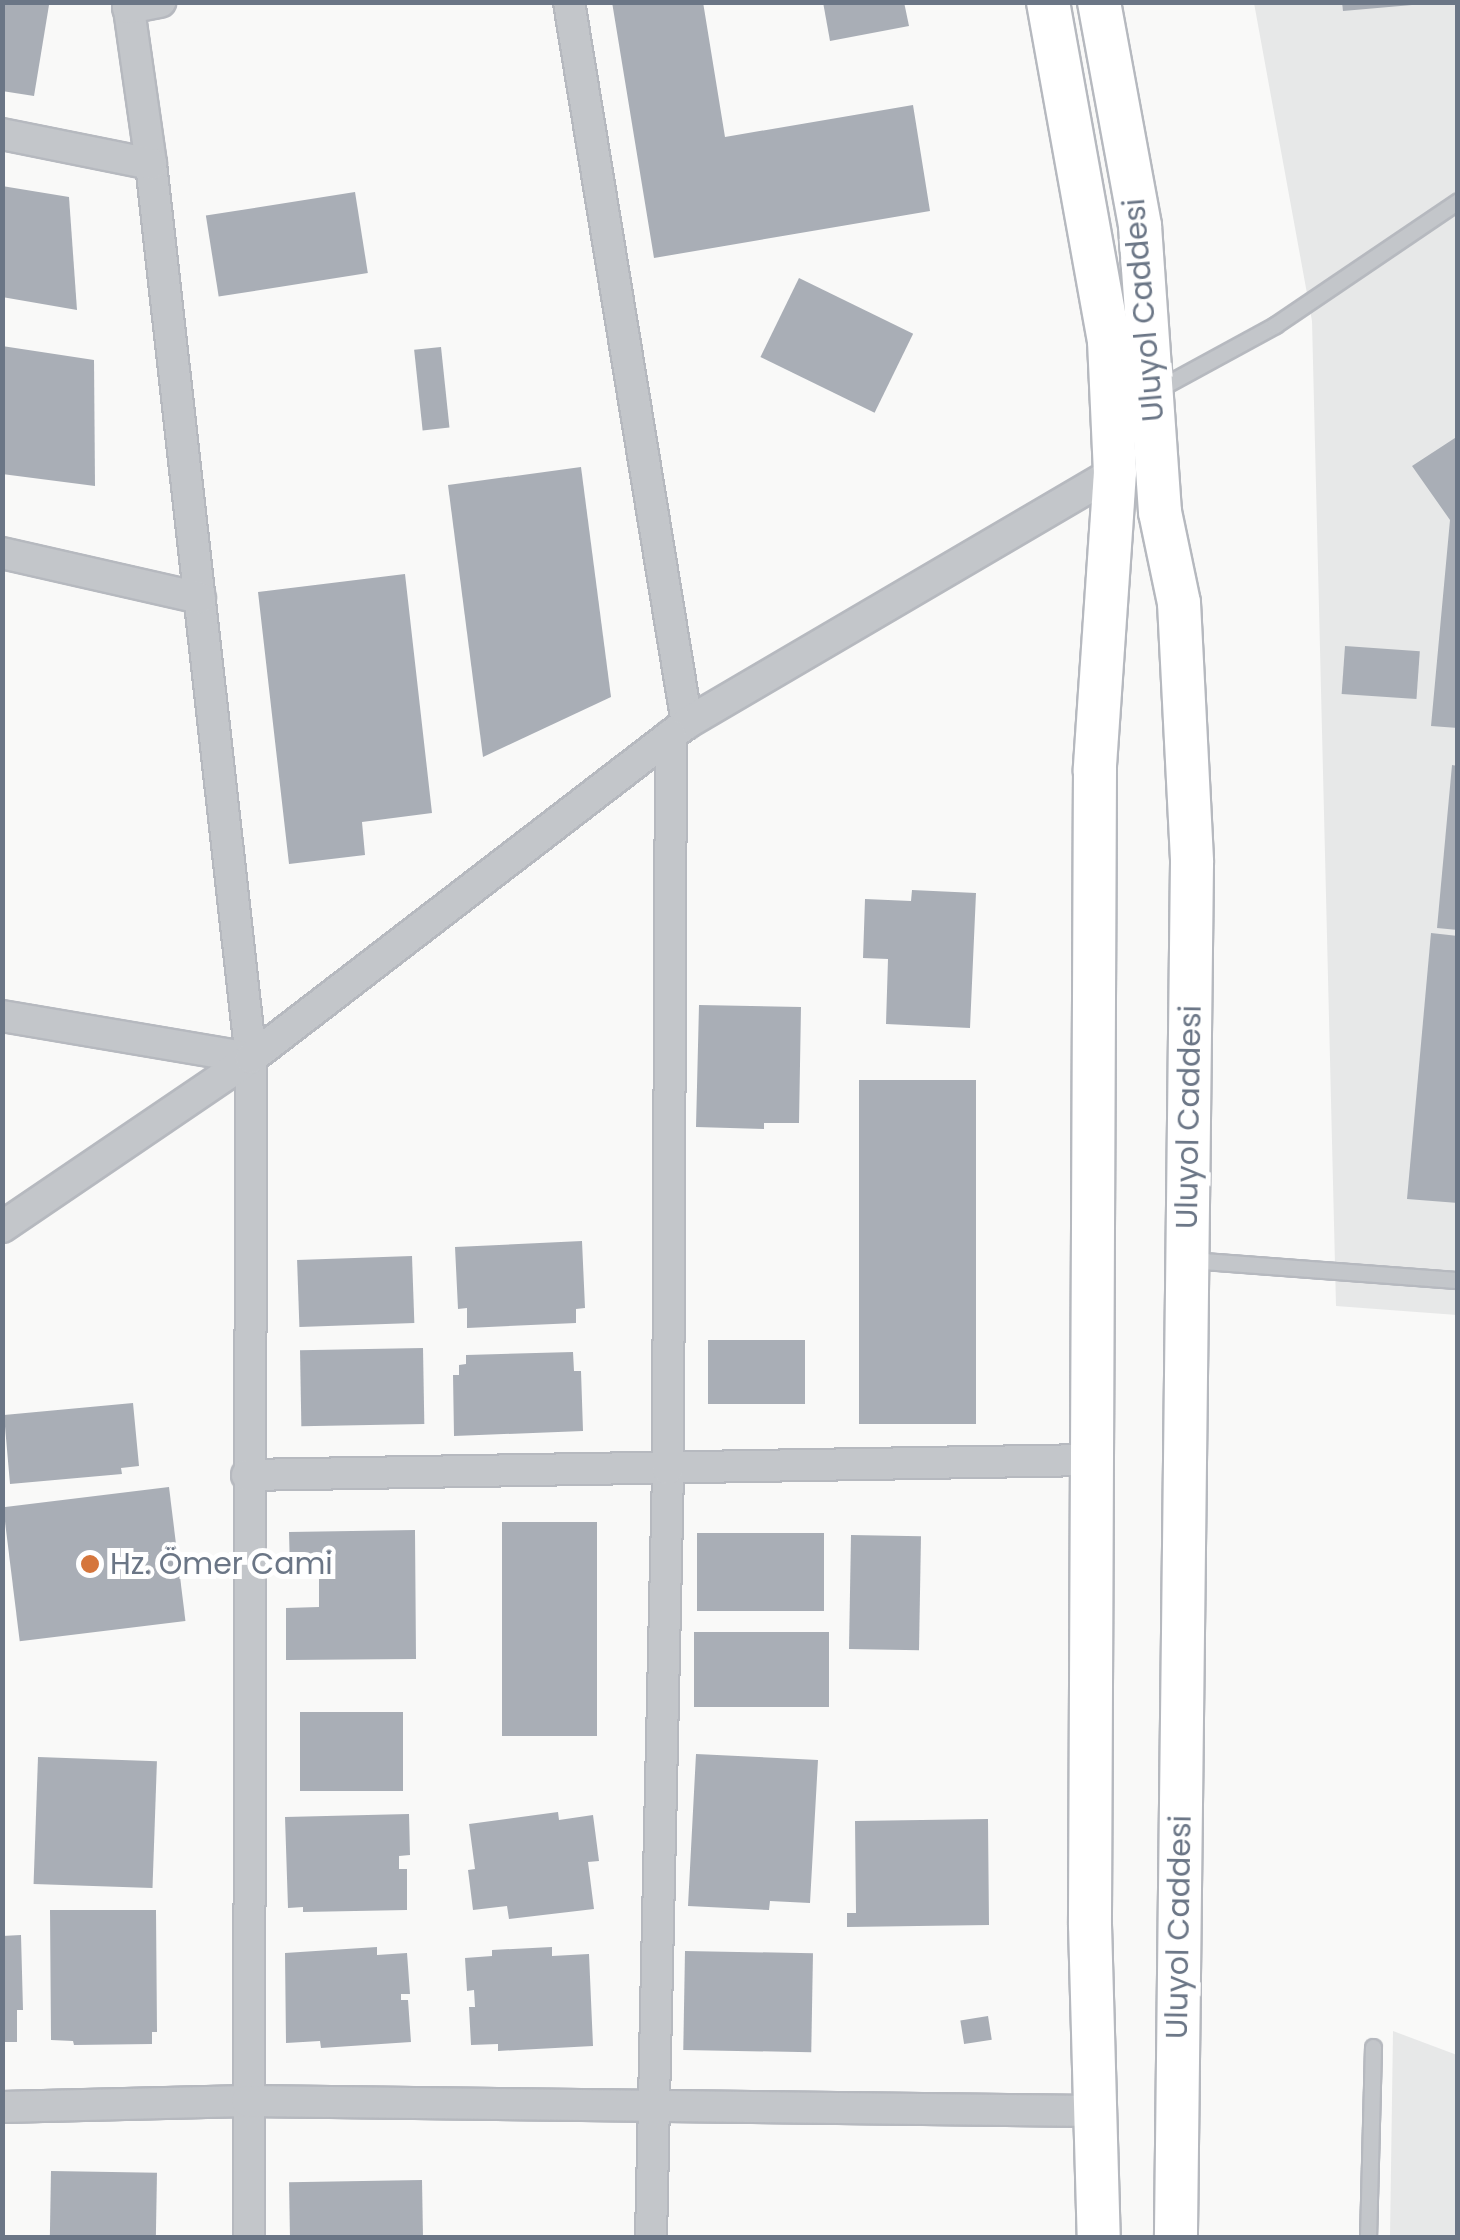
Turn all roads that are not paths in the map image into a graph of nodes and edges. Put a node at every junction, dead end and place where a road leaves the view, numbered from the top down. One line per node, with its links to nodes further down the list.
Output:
1 (160, 2): 5 (street)
2 (569, 2): 13 (street)
3 (1048, 2): 10 (main road, Uluyol Caddesi)
4 (1099, 2): 9 (main road, Uluyol Caddesi)
5 (128, 5): 7 (street)
6 (2, 134): 7 (street)
7 (152, 164): 12 (street)
8 (1458, 201): 9 (lane)
9 (1152, 392): 10 (street); 17 (main road, Uluyol Caddesi)
10 (1115, 472): 13 (street); 19 (main road, Uluyol Caddesi)
11 (2, 554): 12 (street)
12 (200, 598): 15 (street)
13 (679, 729): 15 (street); 20 (street)
14 (2, 1016): 15 (street)
15 (251, 1058): 16 (street); 21 (street)
16 (2, 1227)
17 (1187, 1260): 18 (lane); 30 (main road, Uluyol Caddesi)
18 (1458, 1280)
19 (1092, 1460): 20 (street); 26 (main road, Uluyol Caddesi)
20 (668, 1469): 21 (street); 24 (street)
21 (247, 1475): 23 (street)
22 (1374, 2047): 31 (lane)
23 (247, 2101): 24 (street); 25 (street); 27 (street)
24 (653, 2102): 26 (street); 28 (street)
25 (2, 2107)
26 (1096, 2111): 29 (main road, Uluyol Caddesi)
27 (249, 2238)
28 (651, 2238)
29 (1099, 2238)
30 (1176, 2238)
31 (1368, 2238)

